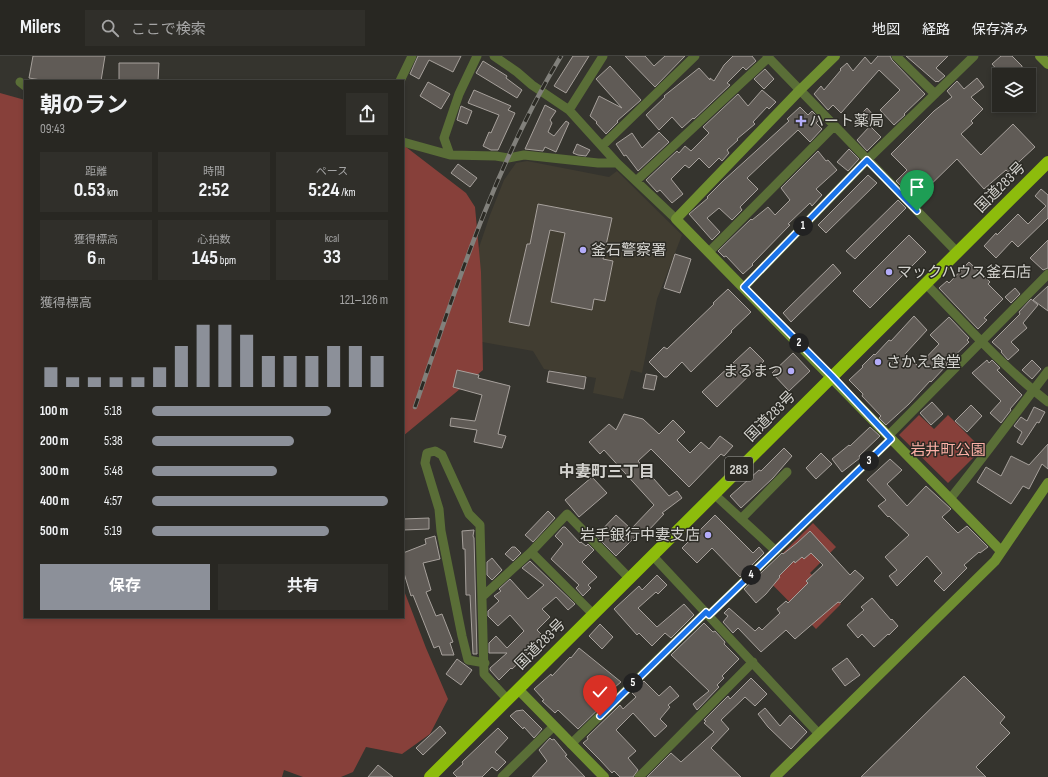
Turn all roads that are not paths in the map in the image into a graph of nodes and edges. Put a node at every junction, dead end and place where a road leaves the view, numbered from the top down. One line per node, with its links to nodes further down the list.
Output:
1 (412, 56): 12 (street)
2 (477, 56): 19 (street)
3 (494, 56): 15 (street)
4 (603, 56): 15 (street)
5 (695, 56): 18 (street)
6 (835, 56): 13 (street)
7 (896, 56): 14 (street)
8 (974, 56): 14 (street)
9 (1040, 56): 11 (street)
10 (767, 57): 13 (street); 23 (street)
11 (1048, 64)
12 (400, 80)
13 (800, 90): 16 (street); 24 (street)
14 (935, 94): 20 (street)
15 (569, 110): 18 (street)
16 (834, 126): 20 (street); 25 (street)
17 (404, 142): 19 (street)
18 (602, 146): 22 (street)
19 (450, 155): 22 (street)
20 (867, 160): 26 (street); 29 (street)
21 (1048, 162): 26 (highway, 国道283号 / 283)
22 (617, 163): 23 (street)
23 (636, 181): 24 (street)
24 (676, 219): 25 (street)
25 (708, 252): 29 (street)
26 (957, 252): 28 (highway, 国道283号 / 283)
27 (1048, 274): 30 (street)
28 (926, 284): 30 (street); 32 (highway, 国道283号 / 283)
29 (744, 287): 32 (street)
30 (982, 342): 33 (street); 35 (street)
31 (1048, 371): 33 (street)
32 (832, 376): 35 (street); 38 (highway, 国道283号 / 283)
33 (1033, 390): 34 (street); 39 (street)
34 (1048, 402)
35 (890, 438): 39 (street); 41 (street)
36 (787, 472): 40 (street)
37 (1048, 483): 42 (street)
38 (714, 494): 40 (street); 44 (highway, 国道283号 / 283)
39 (950, 499): 42 (street)
40 (741, 519): 41 (street)
41 (776, 551): 47 (street)
42 (1001, 551): 54 (street)
43 (531, 552): 45 (street); 46 (street); 48 (street)
44 (652, 555): 45 (highway, 国道283号 / 283); 47 (street)
45 (629, 578): 48 (highway, 国道283号 / 283)
46 (482, 597): 50 (street); 50 (street)
47 (708, 613): 49 (street); 55 (street)
48 (592, 614): 51 (highway, 国道283号 / 283)
49 (753, 662): 54 (street); 59 (street)
50 (485, 663): 52 (street)
51 (518, 688): 52 (highway, 国道283号 / 283); 53 (street)
52 (507, 699): 56 (highway, 国道283号 / 283)
53 (554, 726): 55 (street); 57 (street)
54 (819, 734): 60 (street)
55 (571, 744): 58 (street)
56 (430, 777)
57 (502, 777)
58 (604, 777)
59 (639, 777)
60 (775, 777)

